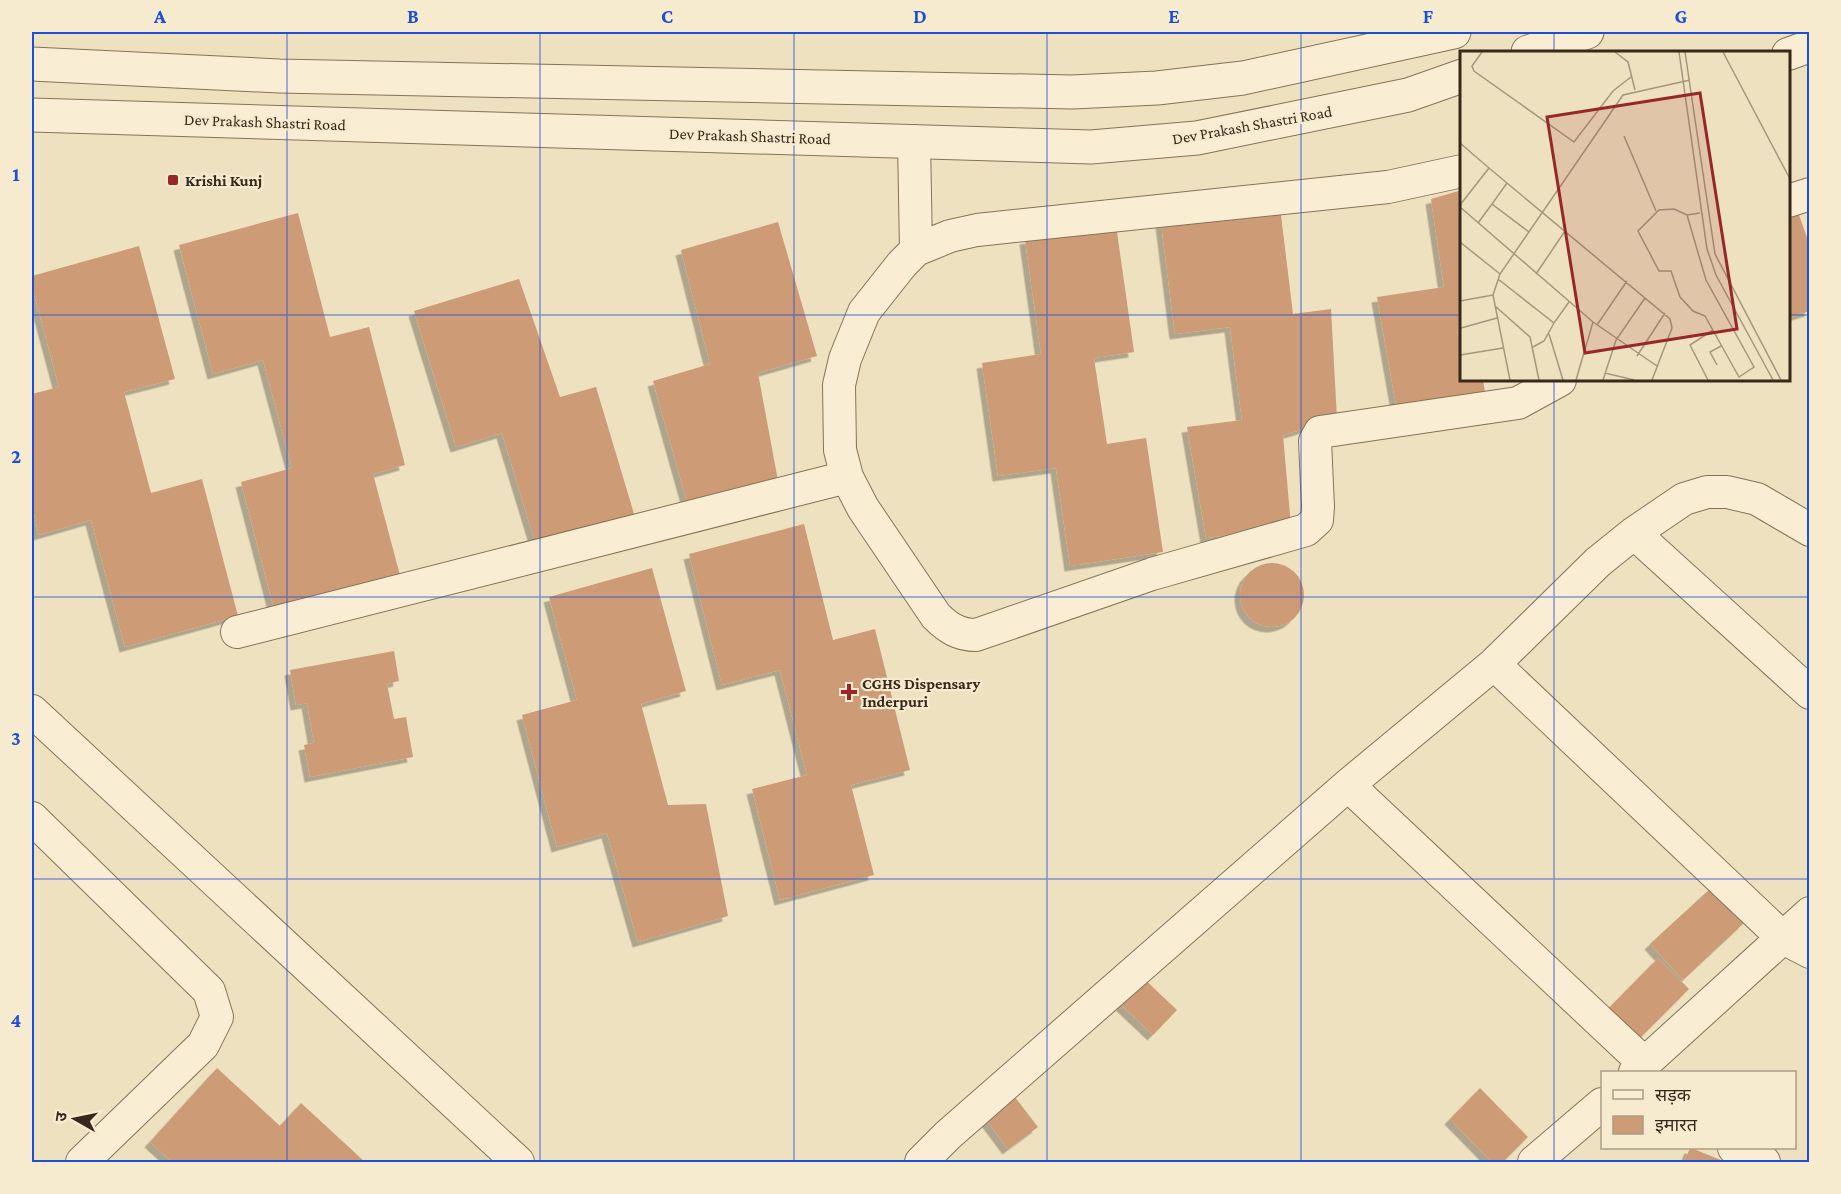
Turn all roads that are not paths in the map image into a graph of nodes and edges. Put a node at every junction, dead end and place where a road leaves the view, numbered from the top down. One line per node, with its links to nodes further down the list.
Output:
1 (1454, 32): 6 (street)
2 (1587, 32): 4 (street)
3 (1809, 46): 5 (street)
4 (1531, 51)
5 (1790, 53)
6 (32, 64)
7 (1460, 76): 9 (street, Dev Prakash Shastri Road)
8 (32, 115): 9 (street, Dev Prakash Shastri Road)
9 (914, 141): 13 (street)
10 (1460, 171): 13 (street)
11 (1809, 194): 12 (street)
12 (1790, 200)
13 (916, 250): 15 (street)
14 (1558, 381): 15 (street)
15 (847, 477): 18 (street)
16 (1809, 530): 17 (street)
17 (1634, 532): 19 (street); 20 (street)
18 (237, 632)
19 (1494, 664): 22 (street); 25 (street)
20 (1809, 693)
21 (32, 711): 30 (street)
22 (1348, 785): 26 (street); 31 (street)
23 (32, 818): 29 (street)
24 (1809, 913): 25 (street)
25 (1796, 945): 26 (street)
26 (1639, 1068)
27 (1601, 1105): 32 (street)
28 (1736, 1149): 33 (street)
29 (82, 1162)
30 (519, 1162)
31 (921, 1162)
32 (1534, 1162)
33 (1764, 1162)

